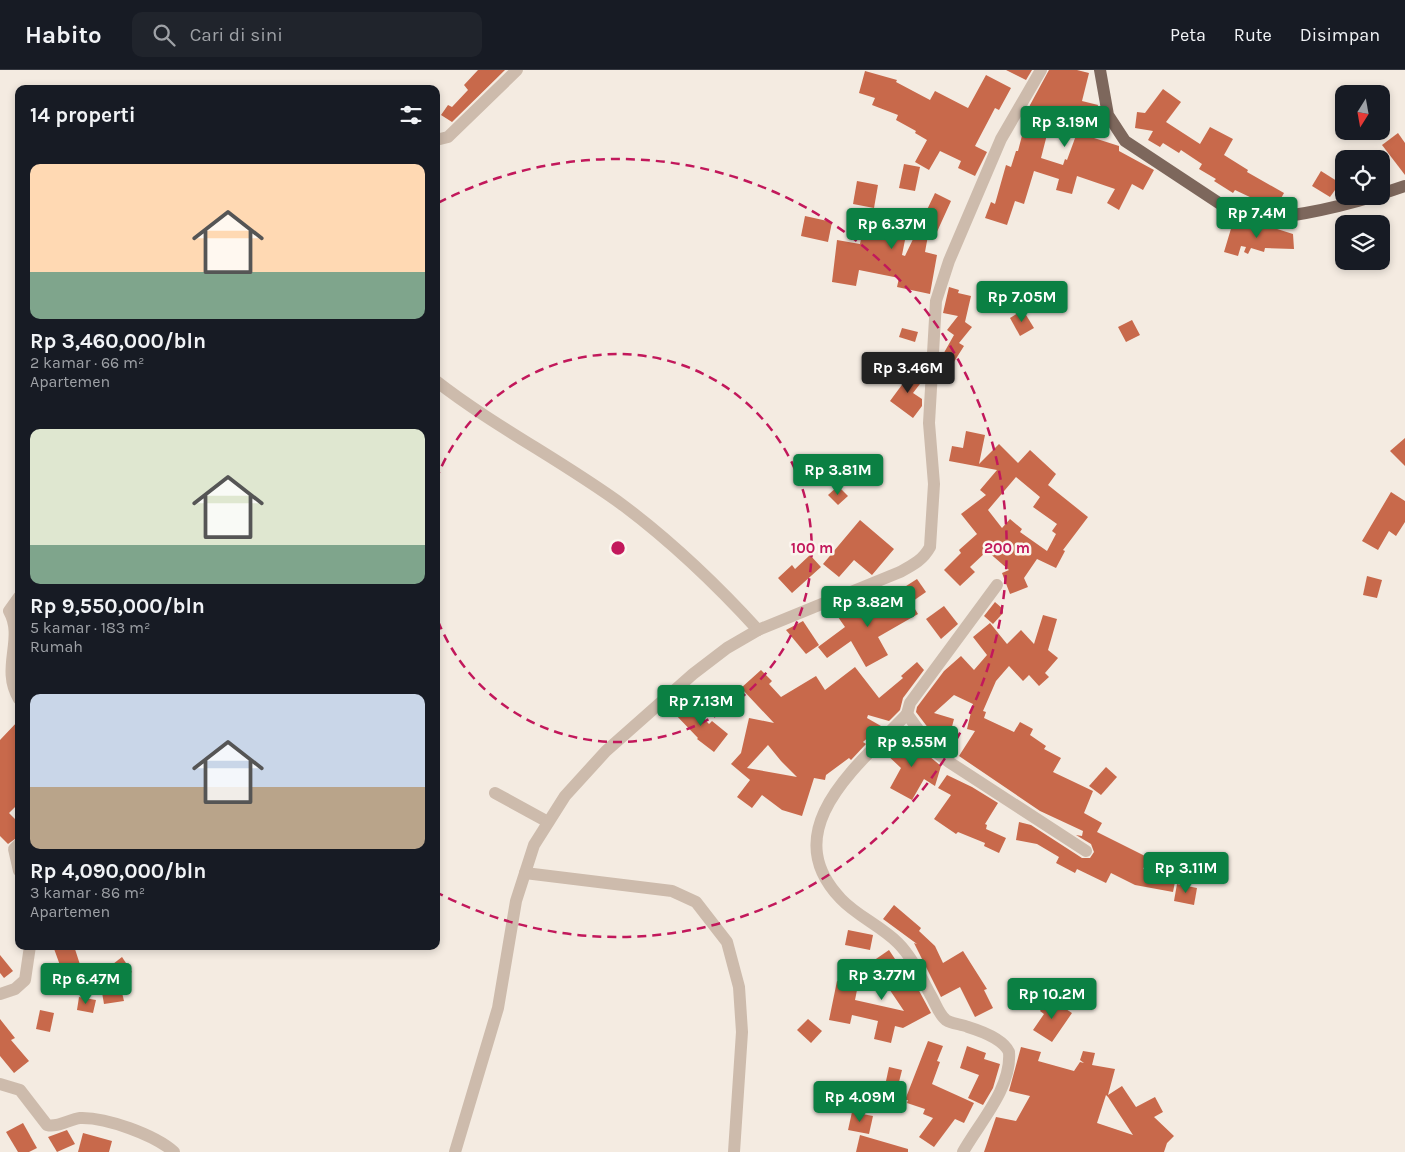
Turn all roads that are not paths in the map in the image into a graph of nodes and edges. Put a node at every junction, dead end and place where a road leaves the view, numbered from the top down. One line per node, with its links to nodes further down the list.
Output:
1 (517, 70): 4 (street)
2 (1041, 70): 12 (street)
3 (1100, 70): 7 (main road)
4 (440, 139)
5 (1405, 186): 6 (main road)
6 (1390, 191)
7 (1341, 205)
8 (440, 384): 12 (street)
9 (997, 585): 14 (street)
10 (15, 600): 11 (street)
11 (4, 609): 13 (street)
12 (758, 630): 16 (street)
13 (15, 695)
14 (907, 714): 17 (street); 25 (street)
15 (495, 793): 16 (street)
16 (548, 822): 18 (street)
17 (1086, 851)
18 (525, 873): 23 (street); 24 (street)
19 (29, 950): 20 (street)
20 (0, 994)
21 (0, 1084): 22 (street)
22 (174, 1152)
23 (455, 1152)
24 (734, 1152)
25 (963, 1152)

